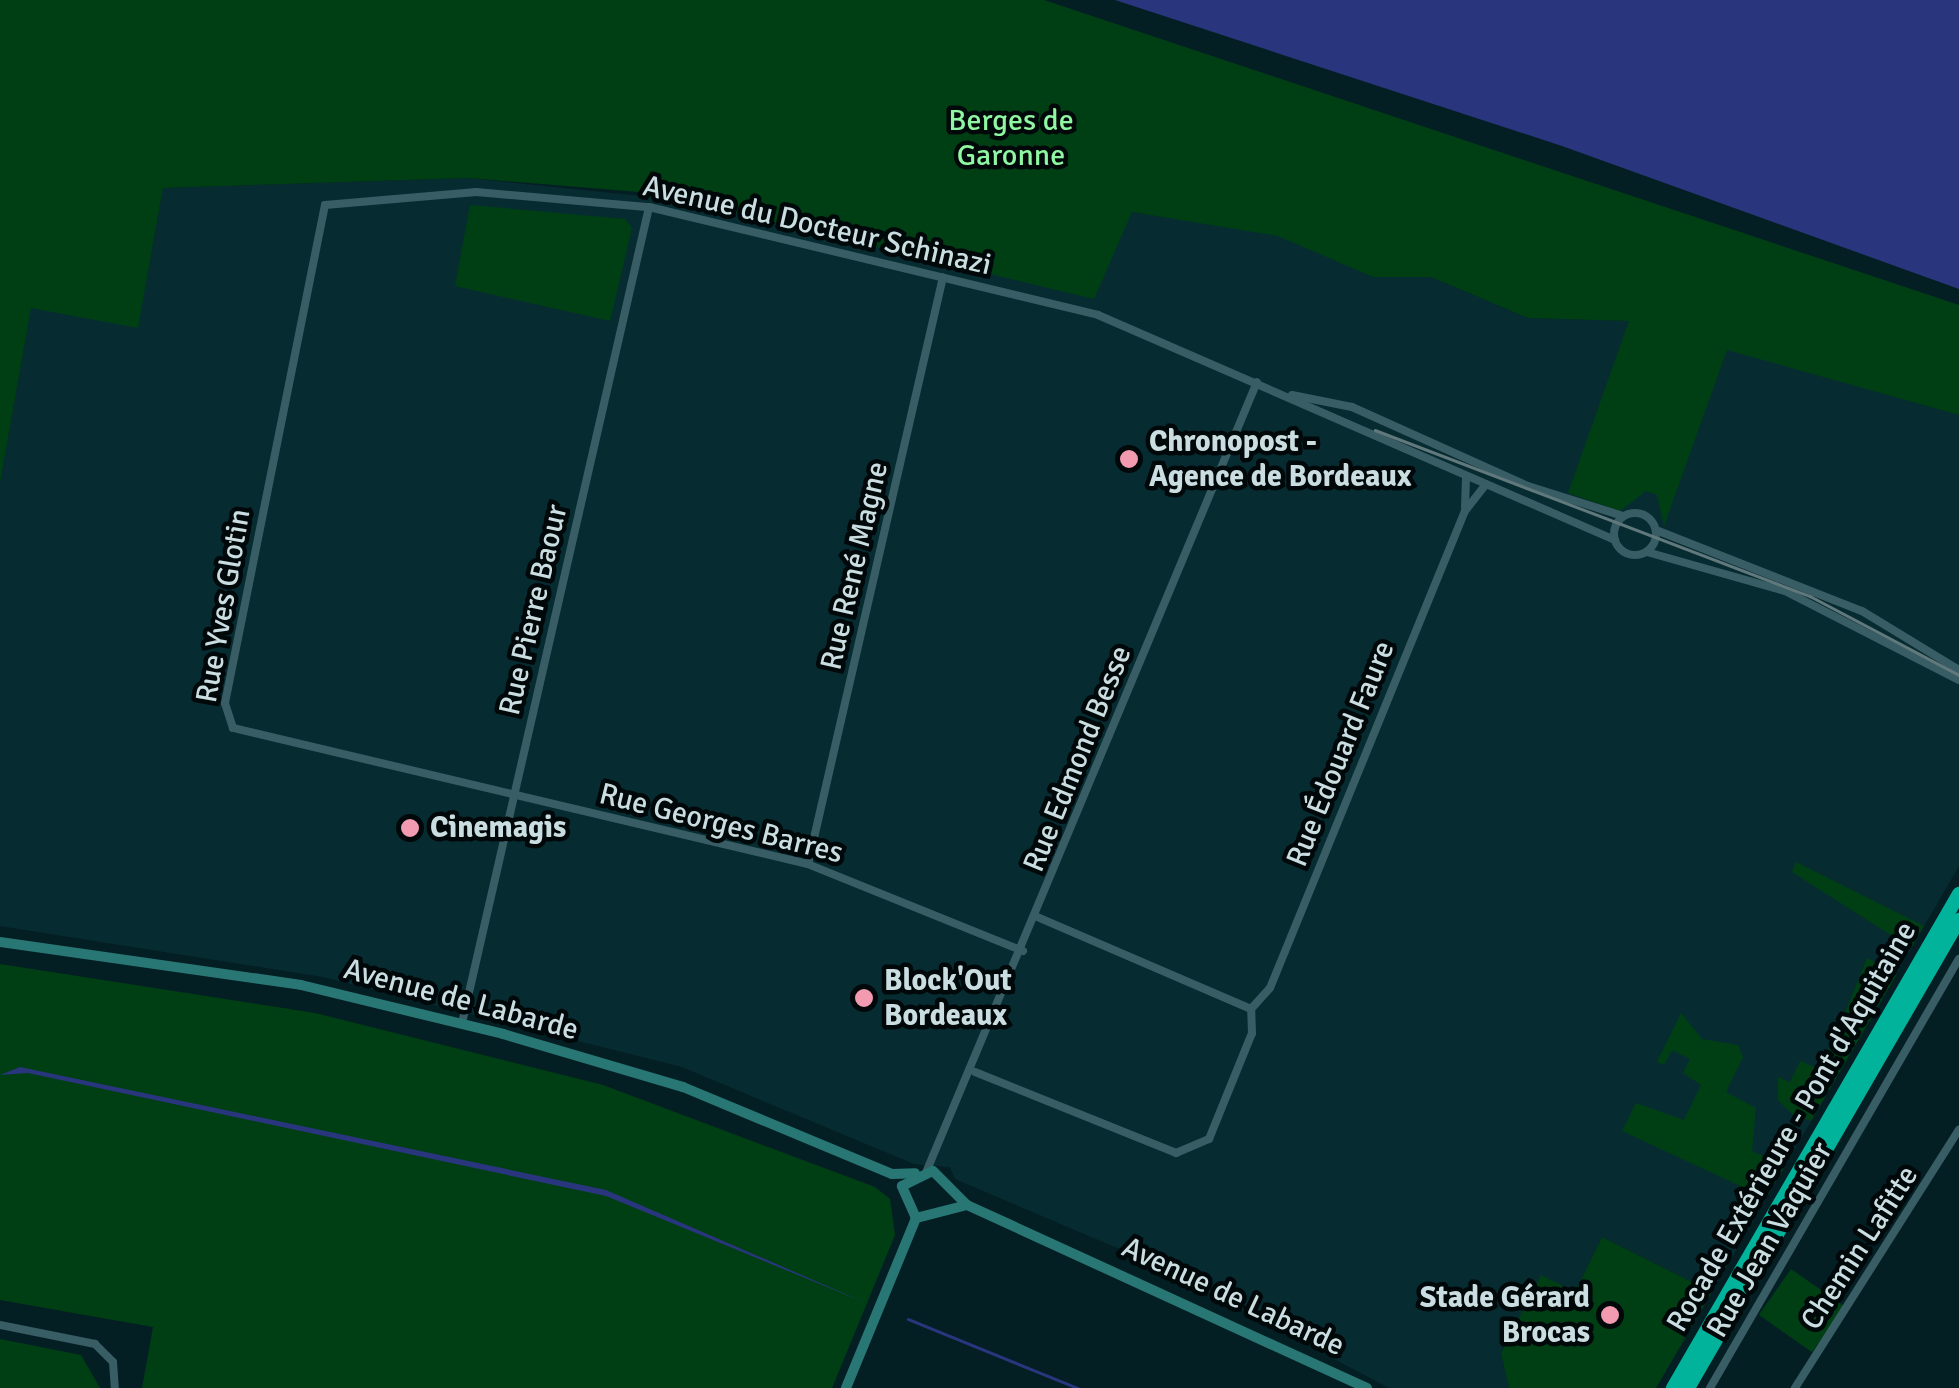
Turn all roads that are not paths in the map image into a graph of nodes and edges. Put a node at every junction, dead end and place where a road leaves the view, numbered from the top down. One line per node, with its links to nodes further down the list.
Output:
1 (325, 205): 2 (street, Avenue du Docteur Schinazi); 15 (street, Rue Yves Glotin)
2 (649, 207): 3 (street, Avenue du Docteur Schinazi); 15 (street, Rue Pierre Baour)
3 (944, 277): 4 (street, Avenue du Docteur Schinazi); 16 (street, Rue René Magne)
4 (1256, 382): 5 (street, Avenue du Docteur Schinazi); 18 (street, Rue Edmond Besse)
5 (1282, 393): 6 (street, Avenue du Docteur Schinazi); 9 (street, Avenue du Docteur Schinazi)
6 (1466, 477): 7 (street, Avenue du Docteur Schinazi); 8 (street, Rue Édouard Faure)
7 (1486, 484): 8 (street, Rue Édouard Faure); 11 (street, Avenue du Docteur Schinazi)
8 (1465, 511): 23 (street, Rue Édouard Faure)
9 (1624, 516): 10 (street); 11 (street)
10 (1656, 530): 12 (street); 13 (street)
11 (1615, 540): 12 (street)
12 (1647, 552): 14 (street)
13 (1959, 670)
14 (1959, 680)
15 (515, 796): 16 (street, Rue Georges Barres); 24 (street, Rue Pierre Baour)
16 (808, 864): 21 (street, Rue Georges Barres)
17 (1959, 894): 40 (highway, Rocade Extérieure - Pont d'Aquitaine)
18 (1038, 917): 21 (street, Rue Edmond Besse); 23 (street)
19 (1959, 920): 41 (highway)
20 (0, 942): 24 (main road, Avenue de Labarde)
21 (1024, 951): 25 (street, Rue Edmond Besse)
22 (1959, 959): 42 (street, Rue Jean Vaquier)
23 (1251, 1008): 25 (street)
24 (462, 1024): 29 (main road, Avenue de Labarde)
25 (974, 1072): 27 (street, Rue Edmond Besse)
26 (1959, 1130): 36 (street, Chemin Lafitte)
27 (941, 1154): 28 (street, Rue Edmond Besse); 30 (street, Rue Edmond Besse)
28 (921, 1172): 29 (main road, Avenue de Labarde); 30 (main road); 31 (main road)
29 (892, 1174): 31 (main road)
30 (946, 1183): 32 (main road, Avenue de Labarde); 33 (main road)
31 (901, 1192): 34 (main road)
32 (967, 1205): 33 (main road); 37 (main road, Avenue de Labarde)
33 (944, 1212): 34 (main road)
34 (916, 1218): 39 (main road)
35 (0, 1325): 38 (street)
36 (1798, 1384): 43 (street)
37 (1361, 1387)
38 (115, 1388)
39 (846, 1388)
40 (1672, 1388)
41 (1688, 1388)
42 (1710, 1388)
43 (1811, 1388)

